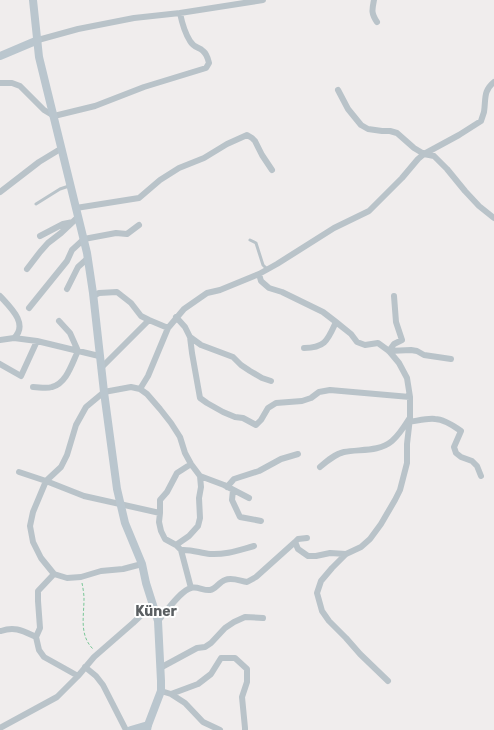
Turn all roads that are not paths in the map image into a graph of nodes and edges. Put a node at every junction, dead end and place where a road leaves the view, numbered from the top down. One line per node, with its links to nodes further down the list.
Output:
1 (33, 0): 6 (street)
2 (263, 0): 4 (street)
3 (374, 0): 5 (street)
4 (180, 13): 6 (street); 11 (street)
5 (377, 22)
6 (38, 40): 7 (street); 11 (street)
7 (0, 56)
8 (494, 82): 13 (street)
9 (0, 83): 11 (street)
10 (338, 90): 13 (street)
11 (54, 116): 12 (street)
12 (62, 148): 15 (street); 16 (street)
13 (424, 154): 19 (street); 26 (street)
14 (272, 170): 18 (street)
15 (71, 186): 17 (lane); 18 (street)
16 (0, 192)
17 (36, 204)
18 (76, 216): 21 (street); 22 (street); 25 (street)
19 (494, 218)
20 (139, 225): 22 (street)
21 (40, 236)
22 (84, 240): 24 (street); 32 (street)
23 (250, 240): 26 (lane)
24 (88, 258): 28 (street); 30 (street)
25 (27, 269)
26 (268, 270): 27 (street)
27 (259, 274): 33 (street); 36 (street)
28 (67, 289)
29 (0, 296): 39 (street)
30 (93, 296): 34 (street); 45 (street)
31 (394, 296): 44 (street)
32 (28, 308)
33 (176, 317): 37 (street); 38 (street)
34 (149, 320): 37 (street); 48 (street)
35 (59, 321): 43 (street)
36 (336, 322): 42 (street); 44 (street)
37 (168, 328): 51 (street)
38 (190, 337): 49 (street); 53 (street)
39 (14, 338): 40 (street); 41 (street)
40 (0, 340)
41 (37, 341): 43 (street); 47 (street)
42 (304, 348)
43 (78, 351): 45 (street); 50 (street)
44 (390, 351): 46 (street); 53 (street)
45 (100, 356): 48 (street)
46 (451, 359)
47 (0, 364)
48 (101, 368): 52 (street)
49 (271, 381)
50 (33, 387)
51 (140, 389): 52 (street); 56 (street)
52 (104, 392): 61 (street); 64 (street)
53 (410, 397): 54 (street)
54 (410, 420): 57 (street); 60 (street); 72 (street)
55 (298, 454): 62 (street)
56 (191, 464): 59 (street); 65 (street)
57 (320, 467)
58 (19, 472): 61 (street)
59 (200, 476): 62 (street); 69 (street)
60 (481, 476)
61 (46, 481): 64 (street); 74 (street)
62 (230, 488): 63 (street); 66 (street)
63 (249, 498)
64 (122, 505): 65 (street); 73 (street)
65 (160, 513): 69 (street)
66 (261, 521)
67 (307, 538): 68 (street)
68 (295, 542): 72 (street); 75 (street)
69 (176, 545): 71 (street)
70 (254, 546): 71 (street)
71 (181, 550): 75 (street)
72 (346, 554): 84 (street)
73 (142, 564): 74 (street); 76 (street)
74 (54, 574): 80 (street)
75 (191, 588): 78 (street)
76 (153, 604): 78 (street); 81 (street)
77 (263, 618): 82 (street)
78 (158, 621): 82 (street)
79 (0, 630): 80 (street)
80 (36, 637): 83 (street)
81 (85, 667): 83 (street); 89 (street)
82 (160, 668): 85 (street)
83 (78, 676): 87 (street)
84 (388, 681)
85 (161, 691): 86 (street); 88 (street)
86 (171, 694): 91 (street); 92 (street)
87 (0, 728)
88 (148, 728): 90 (street)
89 (126, 730)
90 (131, 730)
91 (219, 730)
92 (245, 730)

